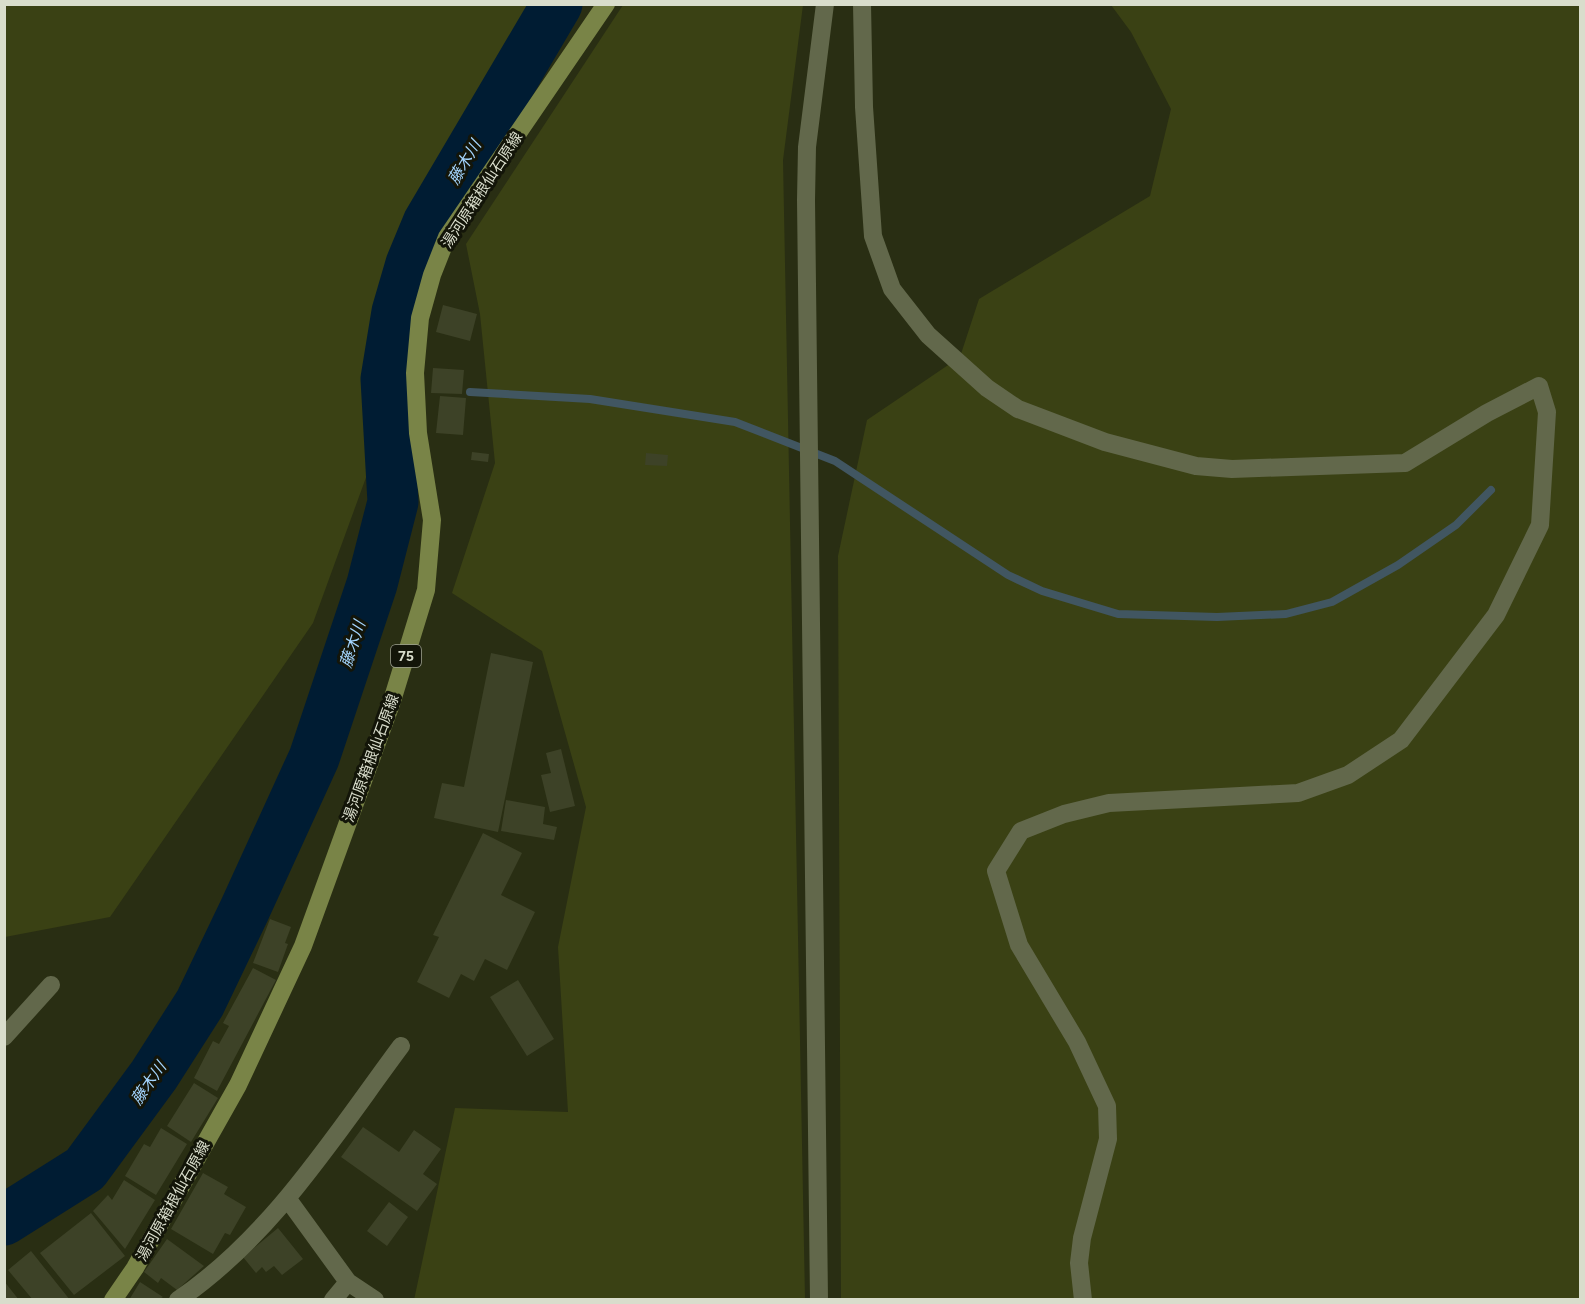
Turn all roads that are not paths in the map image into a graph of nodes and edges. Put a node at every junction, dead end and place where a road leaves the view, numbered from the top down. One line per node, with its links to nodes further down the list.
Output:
1 (606, 4): 9 (main road, 湯河原箱根仙石原線 / 75)
2 (825, 4): 13 (street)
3 (862, 4): 14 (street)
4 (51, 985): 5 (street)
5 (4, 1037)
6 (401, 1046): 7 (street)
7 (287, 1198): 8 (street); 10 (street)
8 (348, 1282): 11 (street); 12 (street)
9 (113, 1299)
10 (178, 1299)
11 (333, 1299)
12 (375, 1299)
13 (819, 1299)
14 (1083, 1299)

